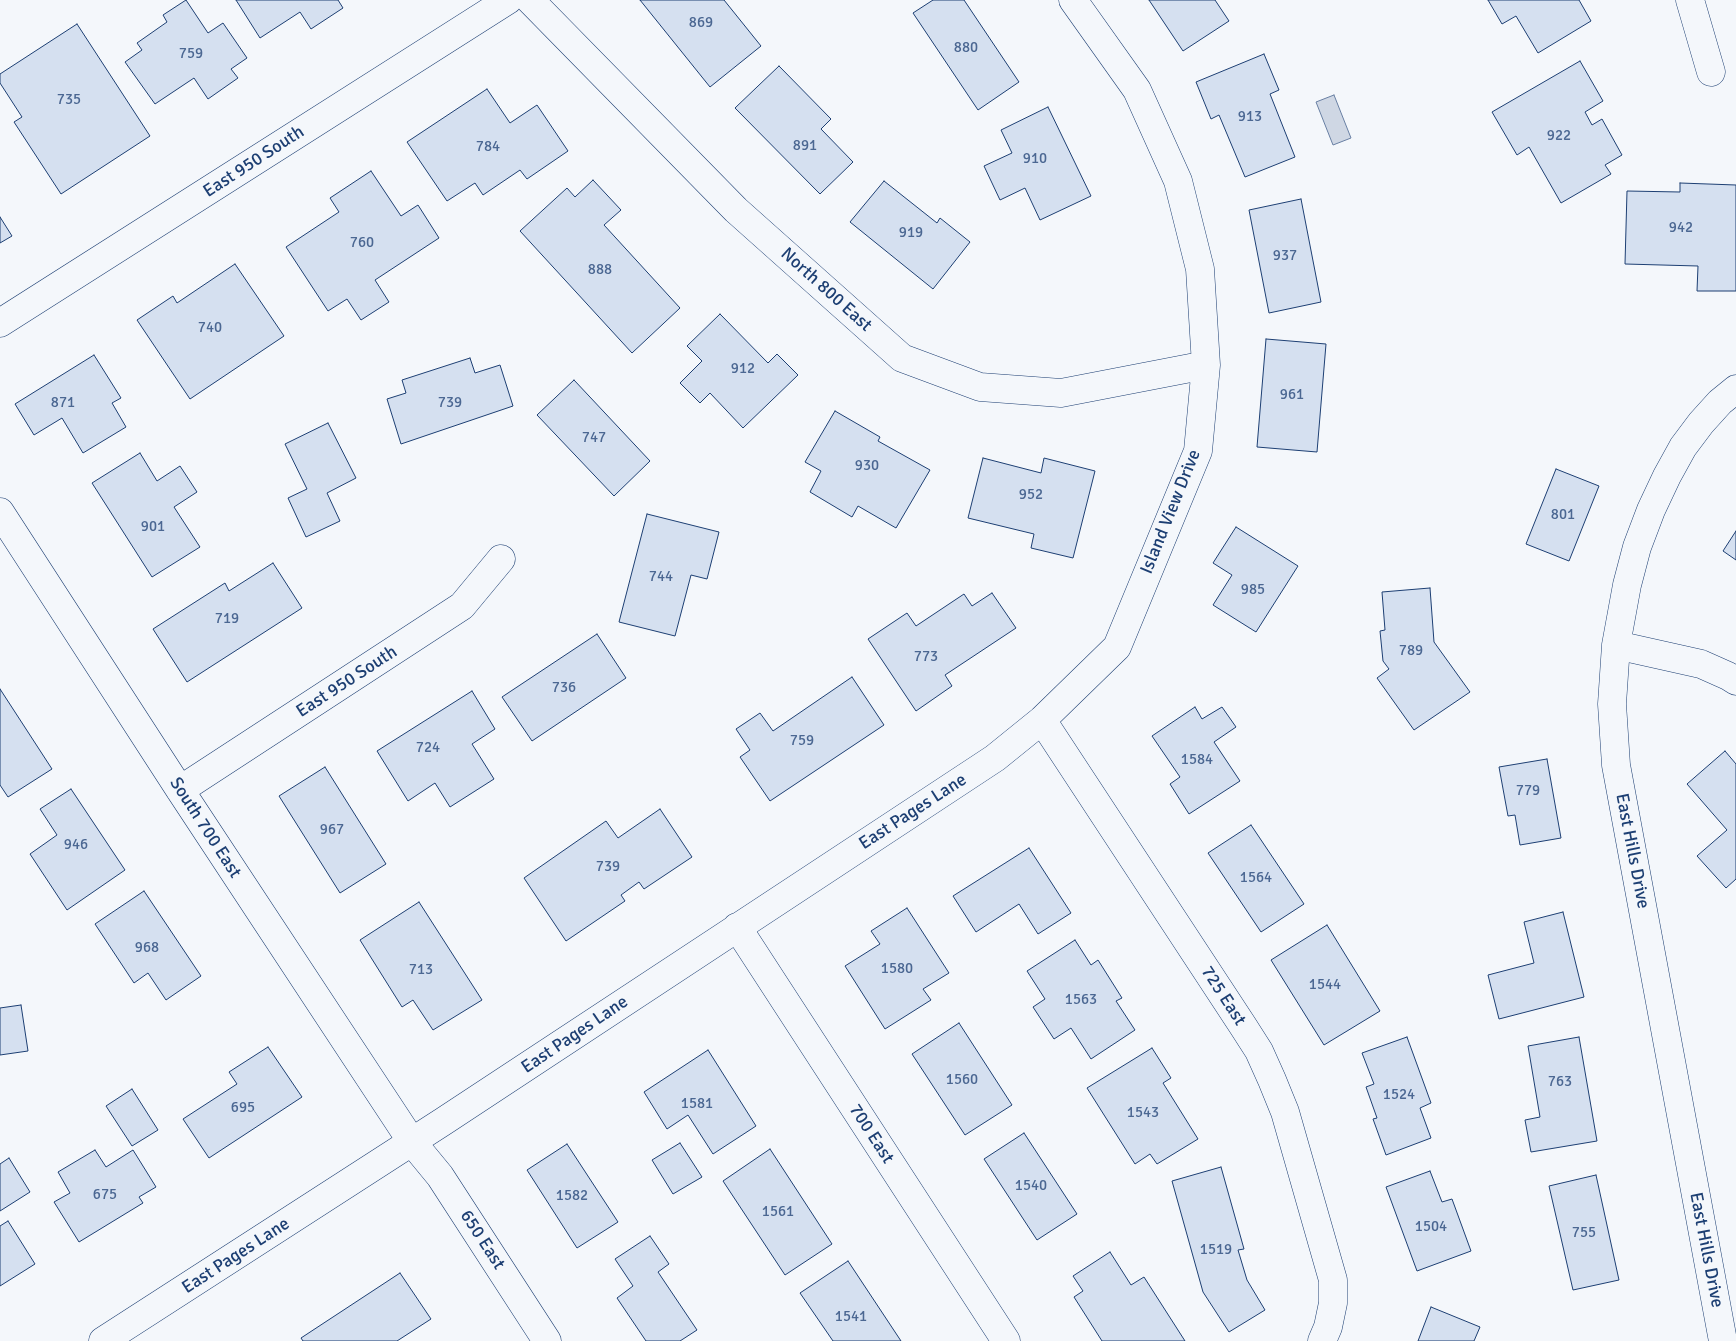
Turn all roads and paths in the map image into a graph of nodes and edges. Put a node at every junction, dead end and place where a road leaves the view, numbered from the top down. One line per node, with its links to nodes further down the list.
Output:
1 (508, 0): 6 (street, East 950 South)
2 (530, 0): 7 (street, North 800 East)
3 (1073, 0): 7 (street, Island View Drive)
4 (1690, 0): 5 (street)
5 (1711, 72)
6 (0, 323)
7 (1206, 366): 13 (street, Island View Drive)
8 (1736, 389): 11 (street, East Hills Drive)
9 (0, 512): 14 (street, South 700 East)
10 (501, 560): 14 (street, East 950 South)
11 (1616, 645): 12 (street); 21 (street, East Hills Drive)
12 (1736, 681)
13 (1042, 720): 15 (street, East Pages Lane); 20 (street, 725 East)
14 (180, 790): 16 (street, South 700 East)
15 (737, 927): 16 (street, East Pages Lane); 19 (street, 700 East)
16 (412, 1142): 17 (street, East Pages Lane); 18 (street, 650 East)
17 (103, 1341)
18 (548, 1341)
19 (1006, 1341)
20 (1322, 1341)
21 (1723, 1341)

